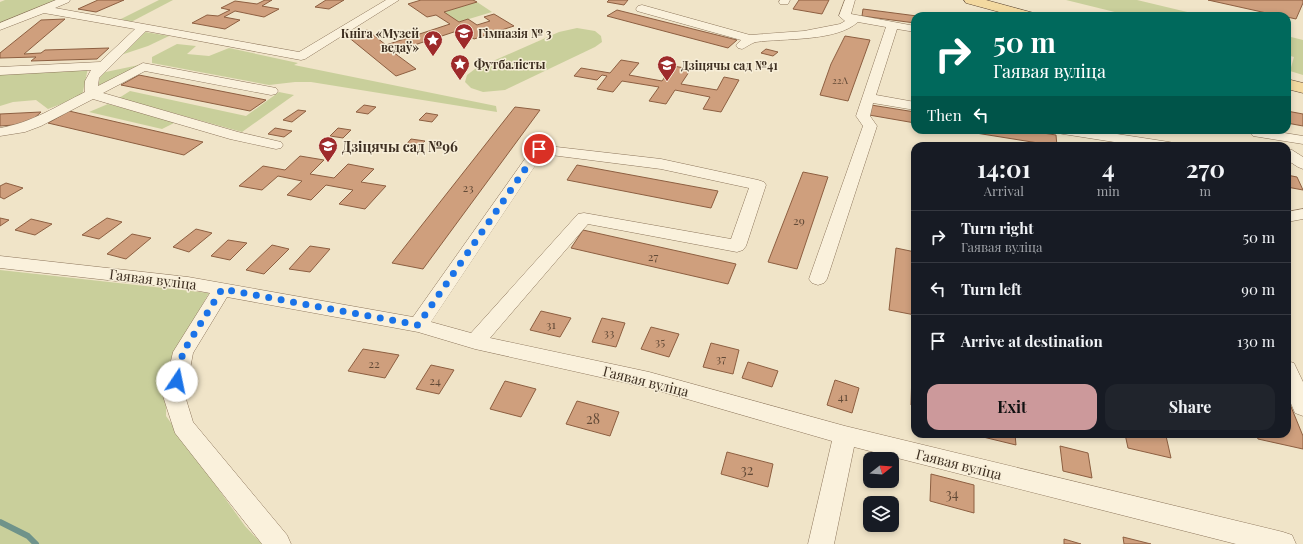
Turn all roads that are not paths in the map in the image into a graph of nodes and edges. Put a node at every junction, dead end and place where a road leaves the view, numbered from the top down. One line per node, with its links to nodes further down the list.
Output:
1 (65, 0): 6 (street)
2 (394, 0): 11 (street)
3 (850, 0): 8 (street)
4 (971, 0): 7 (main road)
5 (642, 8): 8 (street)
6 (43, 9): 10 (street); 11 (street)
7 (1015, 12)
8 (847, 17): 9 (street)
9 (892, 26): 12 (street); 19 (street)
10 (0, 27)
11 (144, 27): 13 (street)
12 (911, 28)
13 (102, 66): 14 (street); 18 (street)
14 (0, 71)
15 (1291, 85): 16 (main road)
16 (1303, 88)
17 (271, 91): 18 (street)
18 (92, 94): 21 (street); 28 (street)
19 (868, 98): 20 (street); 34 (street)
20 (911, 105)
21 (0, 132)
22 (1090, 134): 26 (street)
23 (1261, 134): 27 (street)
24 (1269, 134): 25 (street)
25 (1303, 140)
26 (1142, 142)
27 (1272, 142)
28 (276, 145)
29 (1291, 156): 30 (street)
30 (1303, 164)
31 (1303, 214): 32 (street)
32 (1291, 216)
33 (0, 262): 35 (street, Гаявая вуліца)
34 (818, 279)
35 (222, 289): 36 (street, Гаявая вуліца); 41 (street)
36 (418, 325): 37 (street, Гаявая вуліца); 37 (street)
37 (475, 342): 40 (street, Гаявая вуліца)
38 (1291, 378): 39 (street)
39 (1303, 407)
40 (845, 435): 42 (street); 43 (street, Гаявая вуліца)
41 (278, 544)
42 (821, 544)
43 (1284, 544)

